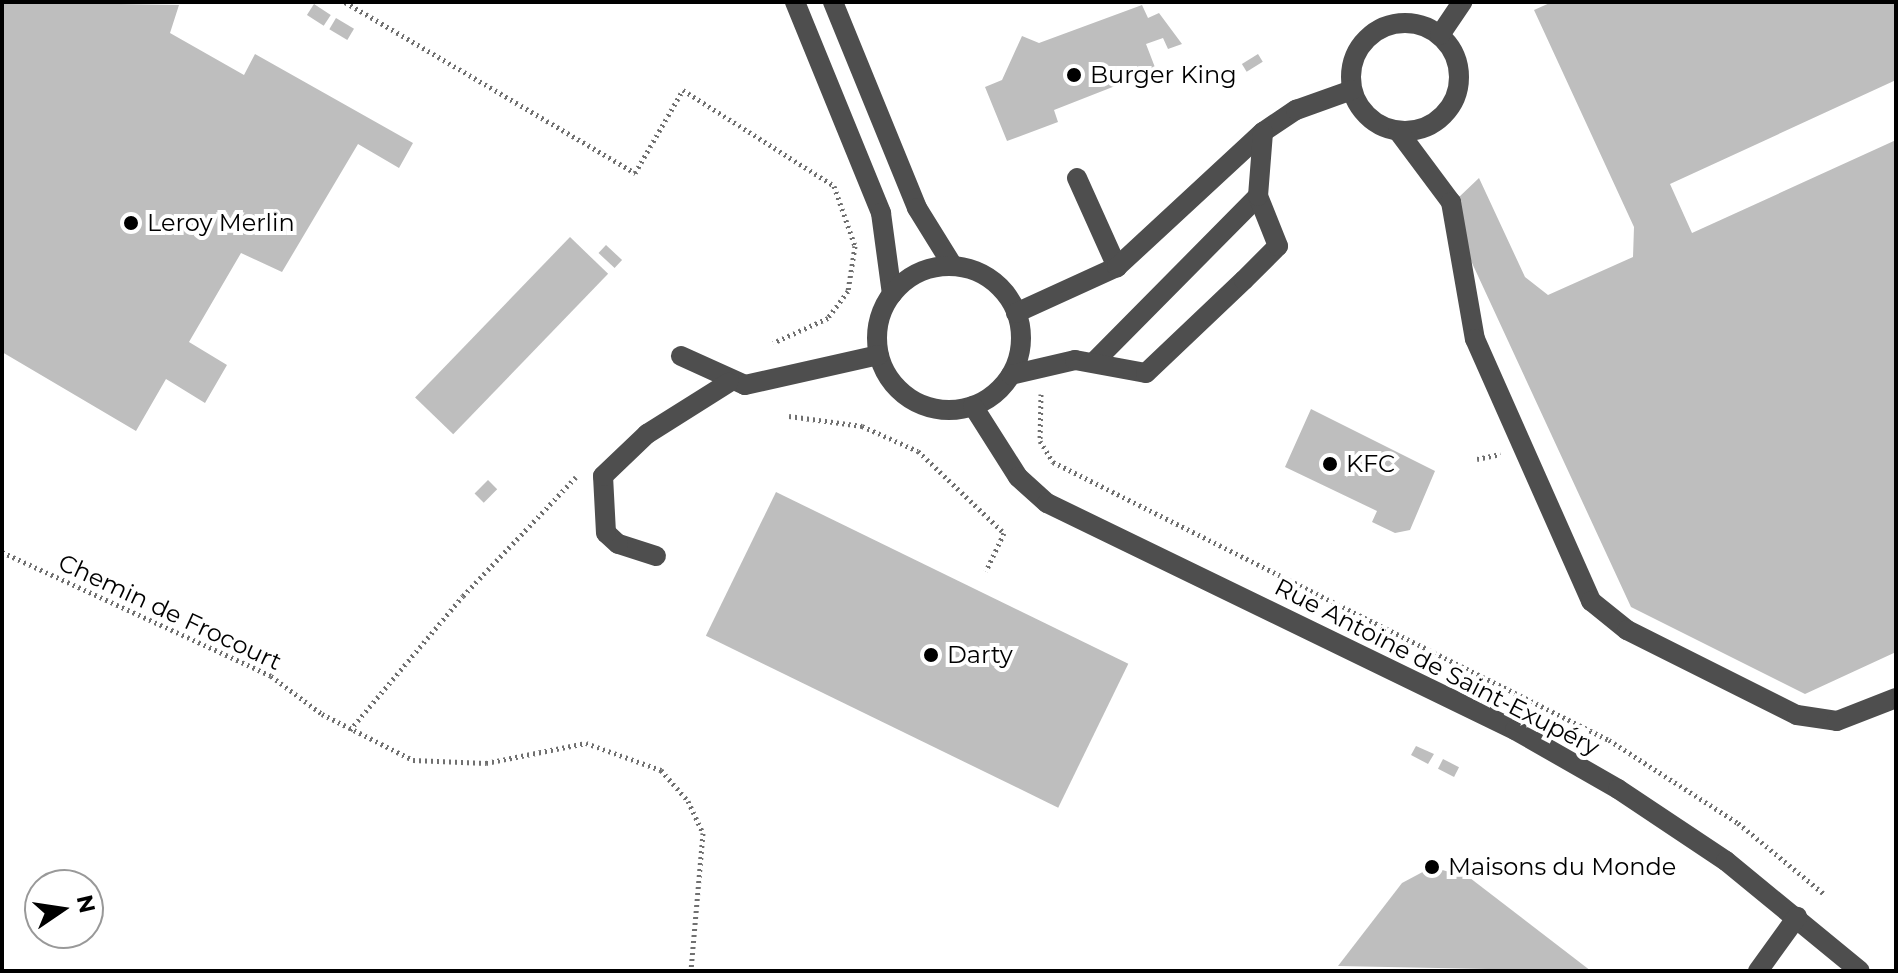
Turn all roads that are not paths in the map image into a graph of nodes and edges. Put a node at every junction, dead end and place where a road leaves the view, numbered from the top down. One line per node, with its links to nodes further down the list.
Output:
1 (795, 2): 12 (street)
2 (833, 2): 10 (street)
3 (1462, 2): 4 (street)
4 (1440, 35): 5 (street); 6 (street)
5 (1352, 90): 6 (street); 7 (street)
6 (1398, 131): 21 (street)
7 (1263, 132): 9 (street); 11 (street)
8 (1077, 178): 11 (street)
9 (1258, 196): 16 (street); 16 (street)
10 (953, 266): 12 (street); 13 (street)
11 (1117, 267): 13 (street)
12 (892, 294): 14 (street)
13 (1016, 313): 17 (street)
14 (879, 355): 18 (street); 19 (street)
15 (681, 356): 18 (street)
16 (1094, 362): 17 (street)
17 (1011, 375): 19 (street)
18 (728, 383): 20 (street)
19 (973, 406): 22 (street, Rue Antoine de Saint-Exupéry)
20 (656, 556)
21 (1896, 698)
22 (1797, 917): 23 (street); 24 (street, Rue Antoine de Saint-Exupéry)
23 (1758, 971)
24 (1860, 971)

